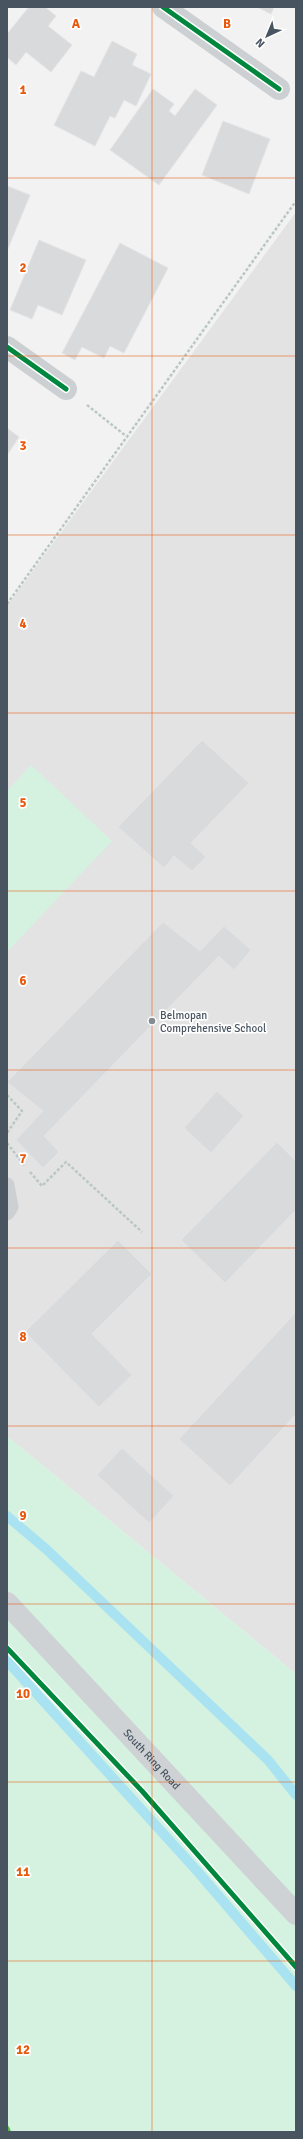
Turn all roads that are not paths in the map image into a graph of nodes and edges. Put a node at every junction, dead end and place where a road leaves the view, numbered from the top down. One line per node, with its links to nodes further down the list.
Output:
1 (163, 7): 2 (street)
2 (279, 89)
3 (7, 347): 4 (street)
4 (66, 389)
5 (7, 1185): 6 (lane)
6 (7, 1213)
7 (7, 1603): 8 (main road, South Ring Road)
8 (296, 1914)

